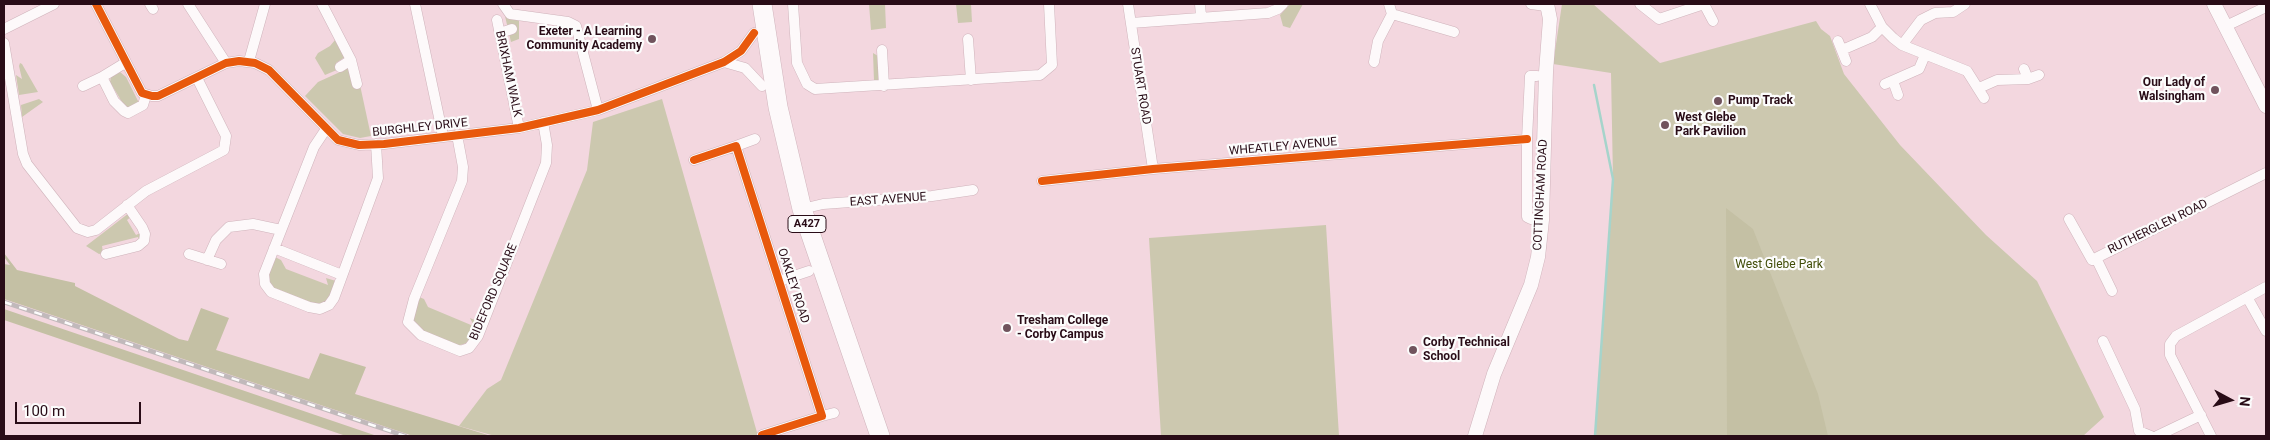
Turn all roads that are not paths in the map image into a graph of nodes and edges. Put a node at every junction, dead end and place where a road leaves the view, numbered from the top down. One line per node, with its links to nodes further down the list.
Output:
1 (54, 4): 31 (street)
2 (96, 4): 45 (street)
3 (188, 4): 46 (street)
4 (265, 4): 41 (street)
5 (322, 4): 40 (street)
6 (416, 4): 67 (street)
7 (503, 4): 62 (street)
8 (750, 4): 34 (highway, OAKLEY ROAD / A427)
9 (762, 4): 78 (highway, A427)
10 (793, 4): 56 (street)
11 (1049, 4): 52 (street)
12 (1128, 4): 27 (street, STUART ROAD)
13 (1200, 4): 24 (street)
14 (1282, 4): 24 (street)
15 (1531, 4): 21 (street)
16 (1640, 4): 17 (street)
17 (1704, 4): 26 (street)
18 (1870, 4): 29 (street)
19 (1965, 4): 37 (street)
20 (2214, 4): 28 (street)
21 (1547, 5): 80 (street, COTTINGHAM ROAD)
22 (2266, 7): 28 (street)
23 (1390, 9): 32 (street); 44 (street)
24 (1201, 16): 27 (street)
25 (497, 20): 33 (street, BRIXHAM WALK)
26 (1713, 21)
27 (1130, 23): 73 (street, STUART ROAD)
28 (2226, 26): 61 (street)
29 (1882, 27): 37 (street); 42 (street)
30 (512, 29): 33 (street)
31 (4, 30)
32 (1454, 32)
33 (500, 33): 64 (street, BRIXHAM WALK)
34 (754, 33): 43 (street, BURGHLEY DRIVE); 55 (highway, OAKLEY ROAD / A427)
35 (968, 39): 52 (street)
36 (4, 43): 77 (street)
37 (1902, 45): 39 (street)
38 (882, 50): 56 (street)
39 (1925, 55): 57 (street); 59 (street)
40 (351, 60): 47 (street); 53 (street)
41 (249, 61): 46 (street); 65 (street, BURGHLEY DRIVE)
42 (1846, 61)
43 (724, 62): 55 (street); 62 (street, BURGHLEY DRIVE)
44 (1374, 62)
45 (125, 63): 50 (street); 58 (street)
46 (226, 63): 51 (street)
47 (340, 67)
48 (2039, 75): 57 (street)
49 (1537, 76): 69 (street)
50 (102, 77): 54 (street); 58 (street)
51 (197, 78): 58 (street); 77 (street)
52 (971, 80): 56 (street)
53 (358, 84)
54 (83, 86)
55 (762, 86): 88 (highway, OAKLEY ROAD / A427)
56 (884, 86)
57 (1979, 88): 60 (street)
58 (146, 95)
59 (1898, 95)
60 (1984, 98)
61 (2266, 106)
62 (598, 110): 63 (street, BURGHLEY DRIVE)
63 (543, 122): 64 (street, BURGHLEY DRIVE); 66 (street, BIDEFORD SQUARE)
64 (519, 128): 66 (street, BURGHLEY DRIVE)
65 (326, 129): 70 (street, BURGHLEY DRIVE); 81 (street)
66 (457, 135): 67 (street, BURGHLEY DRIVE)
67 (444, 136): 70 (street, BURGHLEY DRIVE)
68 (755, 139): 71 (street)
69 (1527, 139): 73 (street, WHEATLEY AVENUE); 80 (street)
70 (376, 144): 89 (street)
71 (736, 146): 72 (street); 90 (street, OAKLEY ROAD)
72 (694, 160)
73 (1153, 168): 75 (street, WHEATLEY AVENUE)
74 (2266, 173): 85 (street, RUTHERGLEN ROAD)
75 (1042, 181)
76 (974, 190): 78 (street, EAST AVENUE)
77 (127, 205): 83 (street)
78 (802, 208): 101 (highway, A427)
79 (2069, 219): 85 (street, RUTHERGLEN ROAD)
80 (1542, 220): 102 (street, COTTINGHAM ROAD)
81 (281, 230): 82 (street); 86 (street)
82 (274, 248): 89 (street); 89 (street)
83 (112, 249)
84 (189, 254): 86 (street)
85 (2096, 258): 92 (street)
86 (207, 260): 87 (street)
87 (221, 264)
88 (809, 271): 90 (street, OAKLEY ROAD); 100 (highway, OAKLEY ROAD / A427)
89 (342, 275)
90 (779, 281): 98 (street, OAKLEY ROAD)
91 (2266, 287): 93 (street)
92 (2112, 291)
93 (2248, 298): 94 (street); 97 (street)
94 (2266, 331)
95 (2103, 348): 103 (street)
96 (834, 413): 98 (street)
97 (2201, 415): 104 (street); 105 (street)
98 (822, 416): 99 (street)
99 (762, 435)
100 (867, 436)
101 (880, 436)
102 (1475, 436)
103 (2151, 436)
104 (2158, 436)
105 (2211, 436)

